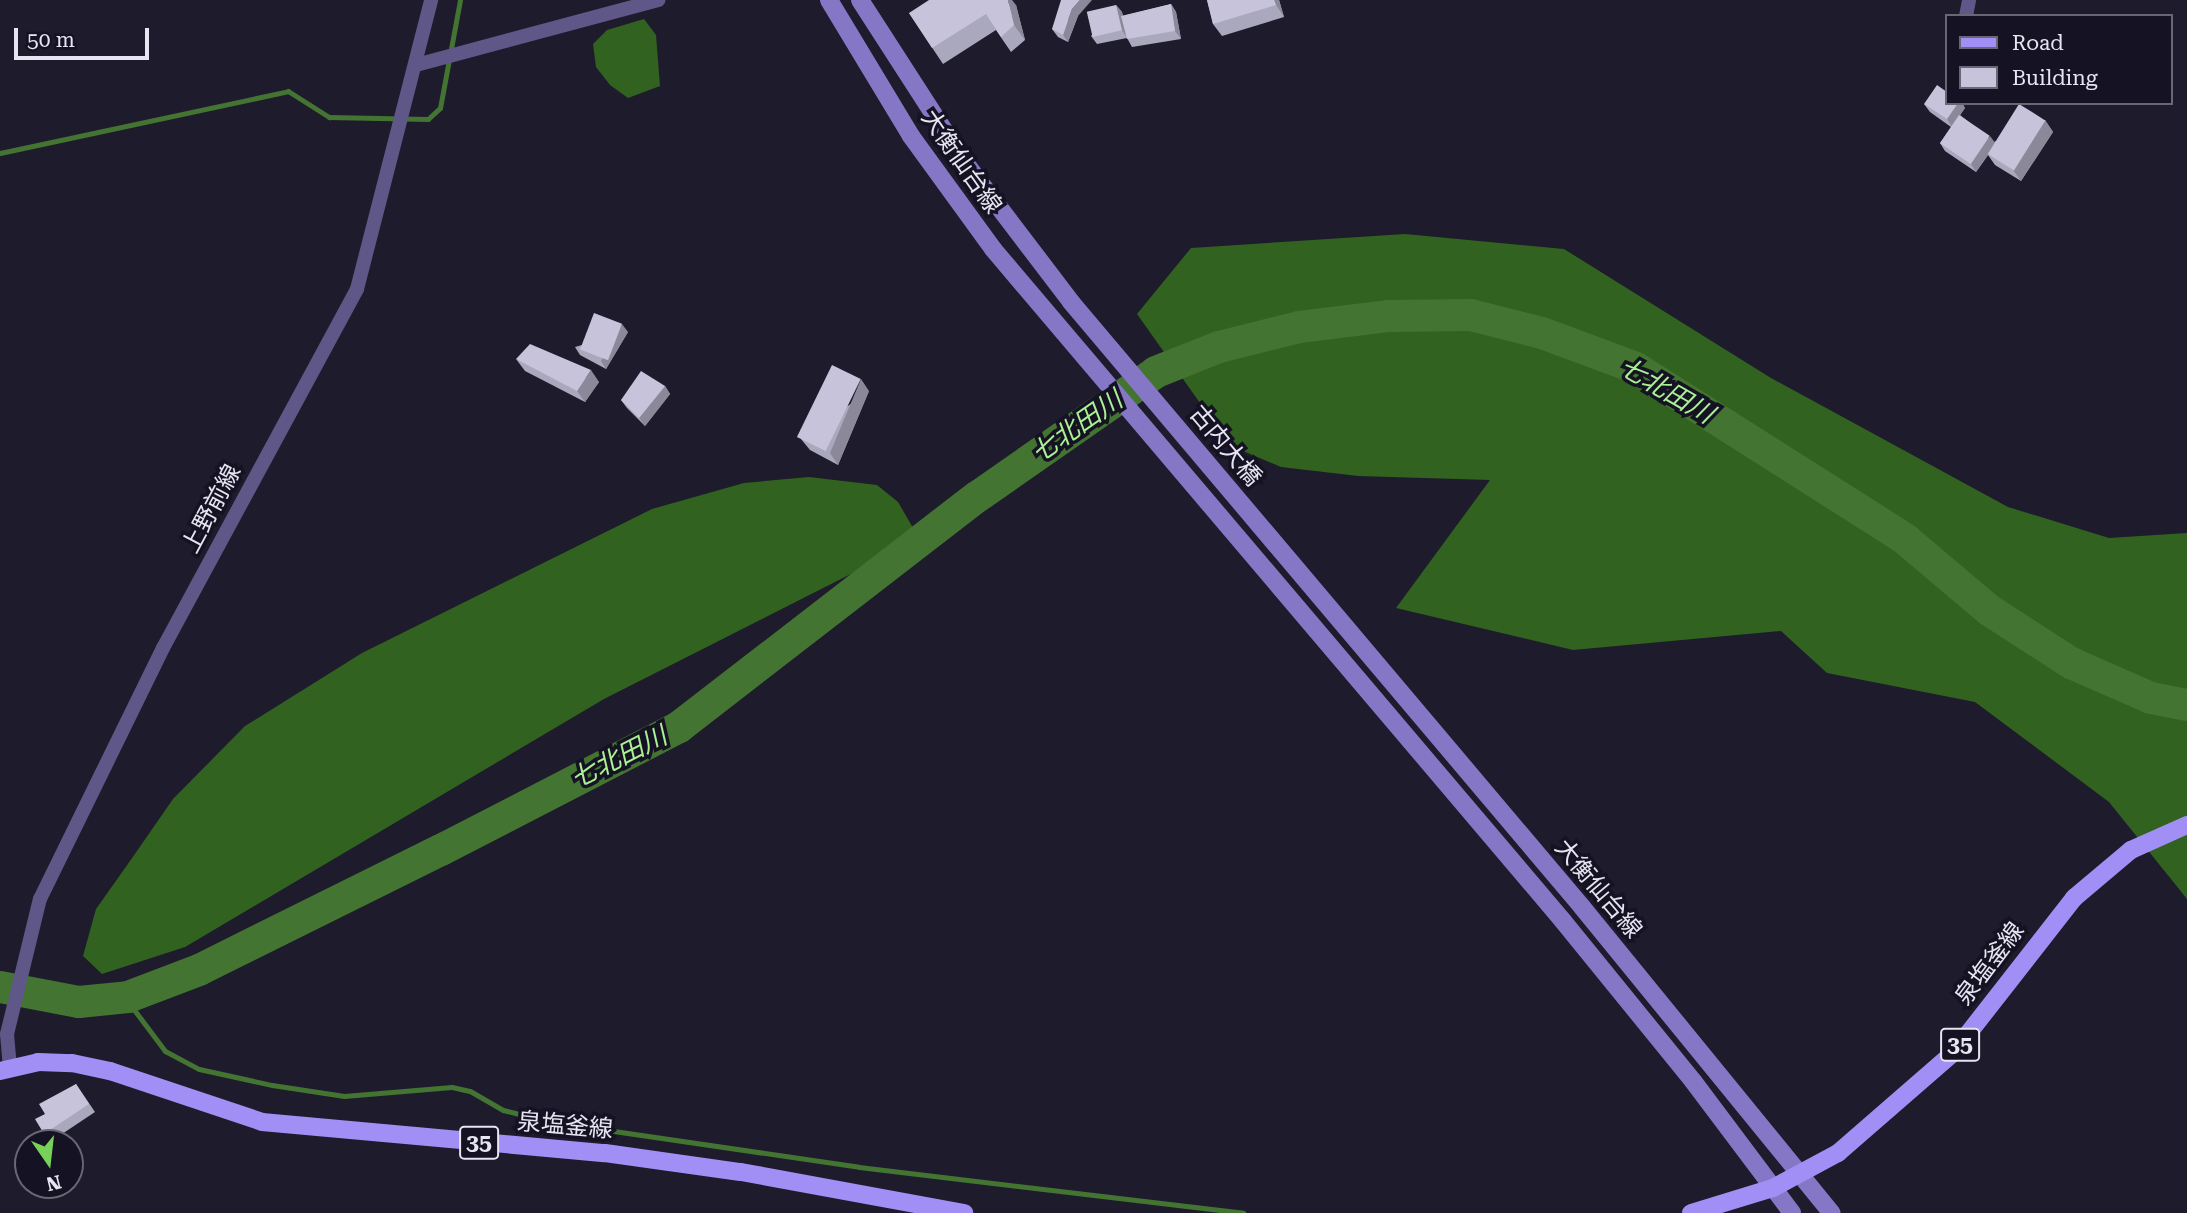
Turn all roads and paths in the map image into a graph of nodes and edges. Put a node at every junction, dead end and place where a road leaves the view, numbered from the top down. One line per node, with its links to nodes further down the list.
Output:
1 (431, 0): 5 (street)
2 (658, 0): 5 (street)
3 (829, 0): 7 (main road, 大衡仙台線)
4 (860, 0): 6 (main road, 大衡仙台線)
5 (416, 65): 13 (street, 上野前線)
6 (1072, 302): 7 (main road); 8 (main road, 大衡仙台線)
7 (1051, 318): 9 (main road, 大衡仙台線)
8 (1090, 324): 10 (main road, 古内大橋)
9 (1069, 341): 11 (main road, 古内大橋)
10 (1321, 600): 14 (main road, 大衡仙台線)
11 (1294, 607): 15 (main road, 大衡仙台線)
12 (2187, 825): 14 (main road, 泉塩釜線 / 35)
13 (5, 1069): 16 (main road, 泉塩釜線 / 35)
14 (1804, 1175): 15 (main road, 泉塩釜線 / 35); 19 (main road, 大衡仙台線)
15 (1773, 1188): 17 (main road, 泉塩釜線 / 35); 18 (main road, 大衡仙台線)
16 (964, 1213)
17 (1691, 1213)
18 (1792, 1213)
19 (1832, 1213)

